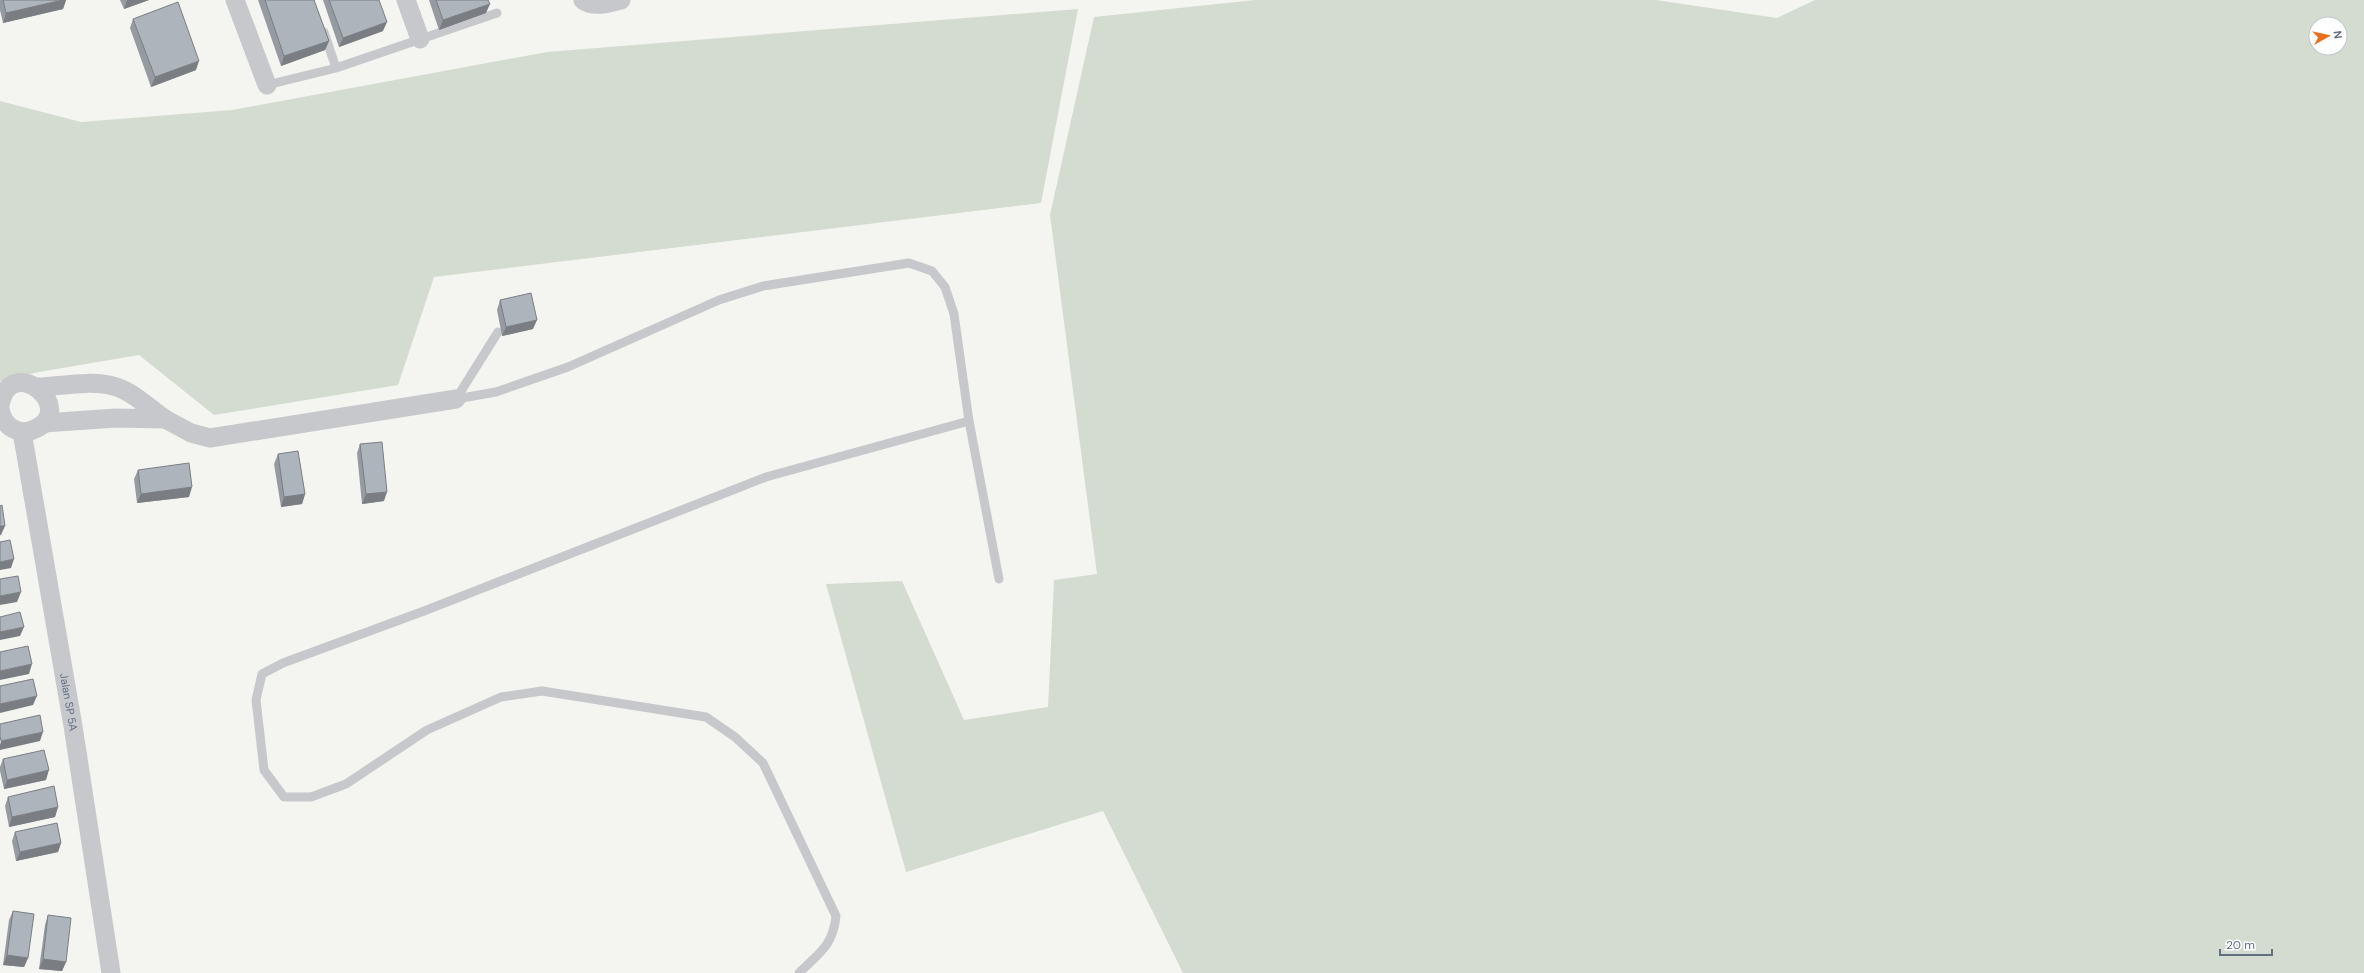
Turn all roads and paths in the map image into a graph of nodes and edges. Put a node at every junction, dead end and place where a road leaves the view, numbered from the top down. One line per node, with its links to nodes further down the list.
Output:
1 (235, 0): 9 (street)
2 (406, 0): 7 (street)
3 (583, 0): 4 (street)
4 (621, 0)
5 (496, 13): 7 (lane)
6 (320, 20): 8 (lane)
7 (420, 39): 8 (lane)
8 (336, 68): 9 (lane)
9 (267, 85)
10 (498, 332): 12 (lane)
11 (38, 387): 13 (street); 15 (street); 17 (street)
12 (456, 399): 15 (street); 16 (lane)
13 (0, 405)
14 (0, 408): 18 (street)
15 (165, 419): 17 (street)
16 (969, 421): 19 (lane); 21 (lane)
17 (44, 423): 18 (street)
18 (22, 432): 20 (street, Jalan SP 5A)
19 (999, 579)
20 (112, 973)
21 (799, 973)

